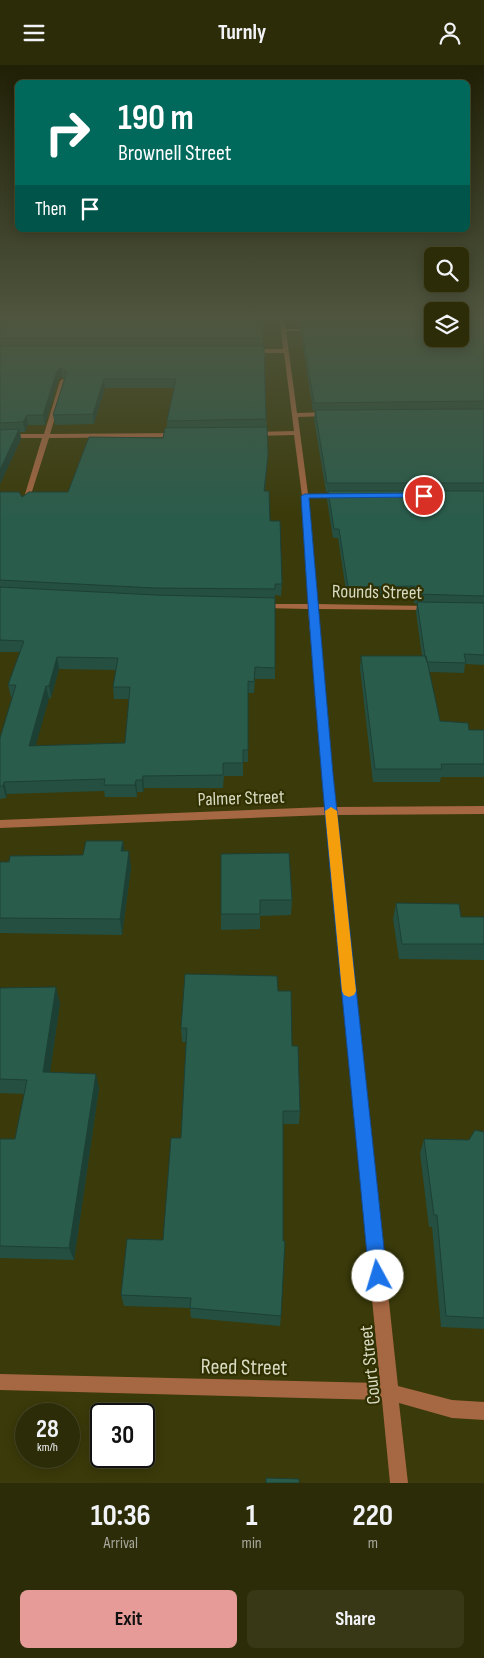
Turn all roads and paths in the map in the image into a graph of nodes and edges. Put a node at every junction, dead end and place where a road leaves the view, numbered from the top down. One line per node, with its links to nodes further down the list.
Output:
1 (62, 385): 9 (street)
2 (290, 385): 4 (street, Court Street)
3 (335, 414): 4 (street)
4 (295, 415): 5 (street, Court Street)
5 (298, 433): 6 (street); 10 (street, Court Street)
6 (249, 434)
7 (181, 435): 9 (street)
8 (0, 436): 9 (street)
9 (45, 436): 12 (street)
10 (305, 496): 11 (street); 14 (street, Court Street)
11 (345, 496)
12 (26, 504)
13 (254, 605): 14 (street, Rounds Street)
14 (312, 607): 15 (street, Rounds Street); 17 (street, Court Street)
15 (436, 608)
16 (484, 810): 17 (street, Palmer Street)
17 (331, 811): 18 (street, Palmer Street); 20 (street, Court Street)
18 (0, 825)
19 (0, 1382): 20 (street, Reed Street)
20 (390, 1392): 21 (street, Reed Street); 22 (street, Court Street)
21 (484, 1411)
22 (399, 1483)

